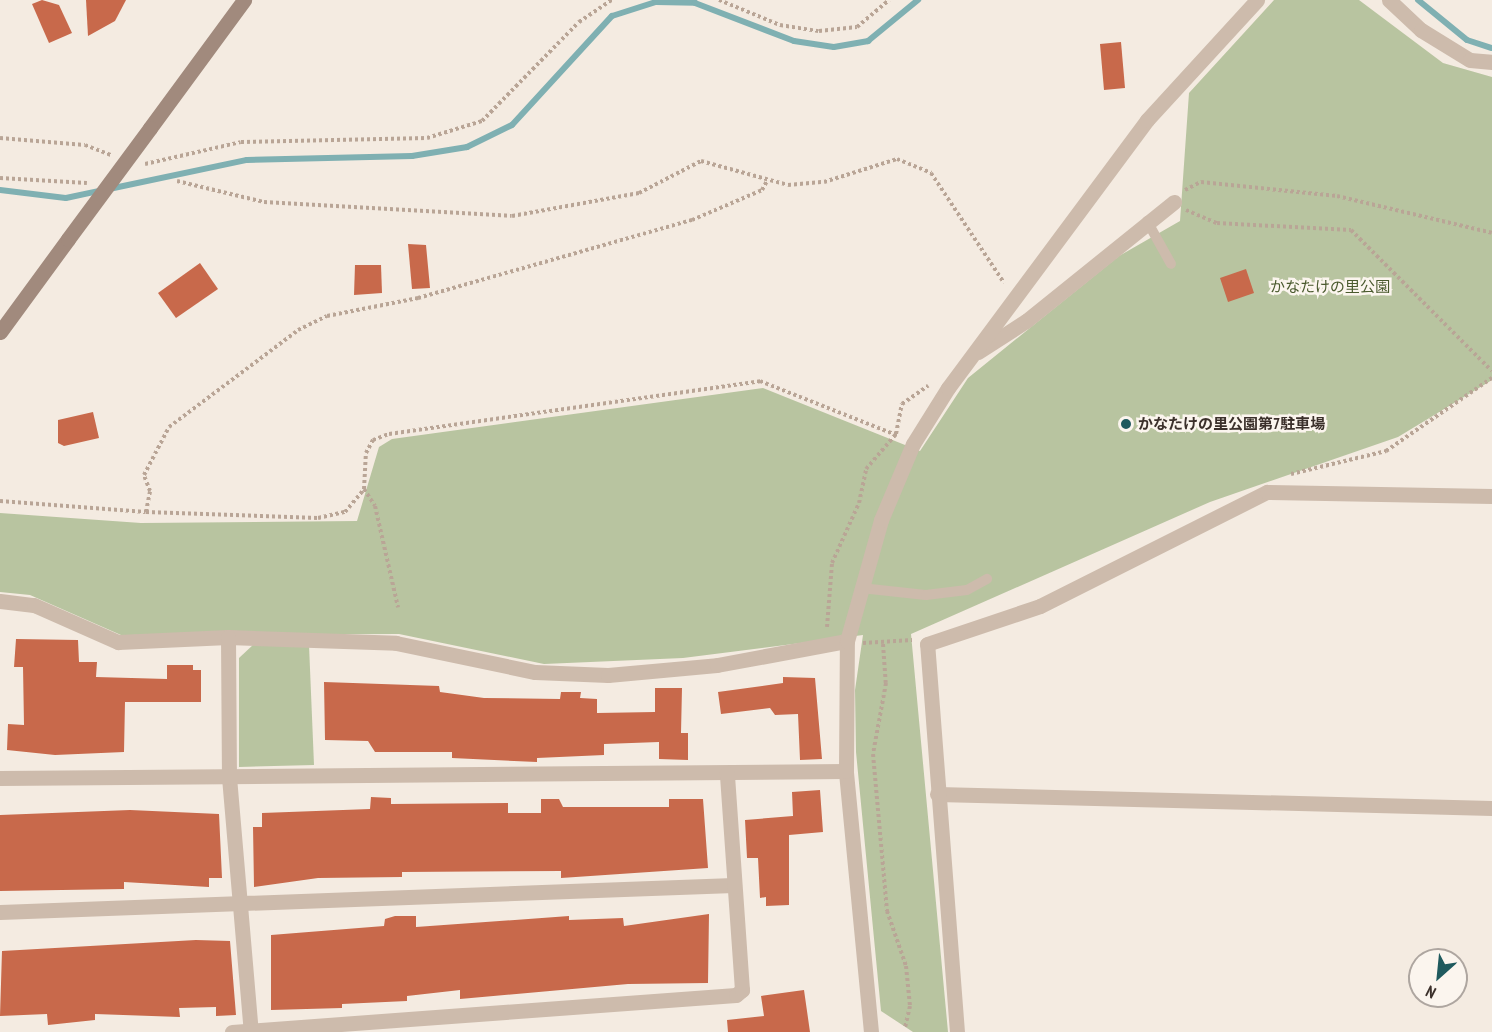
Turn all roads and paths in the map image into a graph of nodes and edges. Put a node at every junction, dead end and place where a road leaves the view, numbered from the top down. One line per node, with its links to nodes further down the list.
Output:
1 (243, 0): 20 (street, bridge)
2 (612, 0): 10 (path)
3 (719, 0): 4 (path)
4 (889, 0)
5 (1257, 0): 19 (street)
6 (1389, 0): 7 (street)
7 (1492, 62)
8 (0, 138): 9 (path)
9 (85, 145)
10 (136, 166)
11 (0, 178): 12 (path)
12 (94, 180)
13 (177, 181): 14 (path)
14 (766, 181): 19 (path); 31 (path)
15 (1174, 202): 16 (street); 17 (path); 22 (path)
16 (1147, 221): 18 (lane); 21 (street)
17 (1492, 234)
18 (1171, 264)
19 (1008, 307): 21 (street)
20 (0, 333)
21 (976, 354): 24 (street)
22 (1492, 371)
23 (1492, 378): 28 (path)
24 (945, 393): 25 (path); 26 (street)
25 (896, 435): 26 (path); 27 (path); 40 (path)
26 (914, 444): 33 (street)
27 (364, 489): 31 (path); 35 (path)
28 (1272, 492): 29 (street); 39 (street)
29 (1492, 496)
30 (0, 501): 31 (path)
31 (146, 512)
32 (987, 579): 33 (lane)
33 (861, 588): 37 (street)
34 (0, 601): 36 (street)
35 (398, 607)
36 (228, 637): 40 (street); 44 (street)
37 (847, 641): 38 (path); 40 (street); 41 (street)
38 (883, 644): 39 (path); 50 (path)
39 (927, 644): 45 (street)
40 (828, 646)
41 (846, 771): 42 (street); 53 (street)
42 (727, 774): 44 (street); 47 (street)
43 (0, 777): 44 (street)
44 (229, 777): 48 (street)
45 (937, 794): 46 (street); 54 (street)
46 (1492, 808)
47 (734, 885): 48 (street); 52 (street)
48 (240, 904): 49 (street); 52 (street)
49 (0, 912)
50 (905, 1028)
51 (232, 1032): 52 (street)
52 (251, 1032)
53 (871, 1032)
54 (957, 1032)

